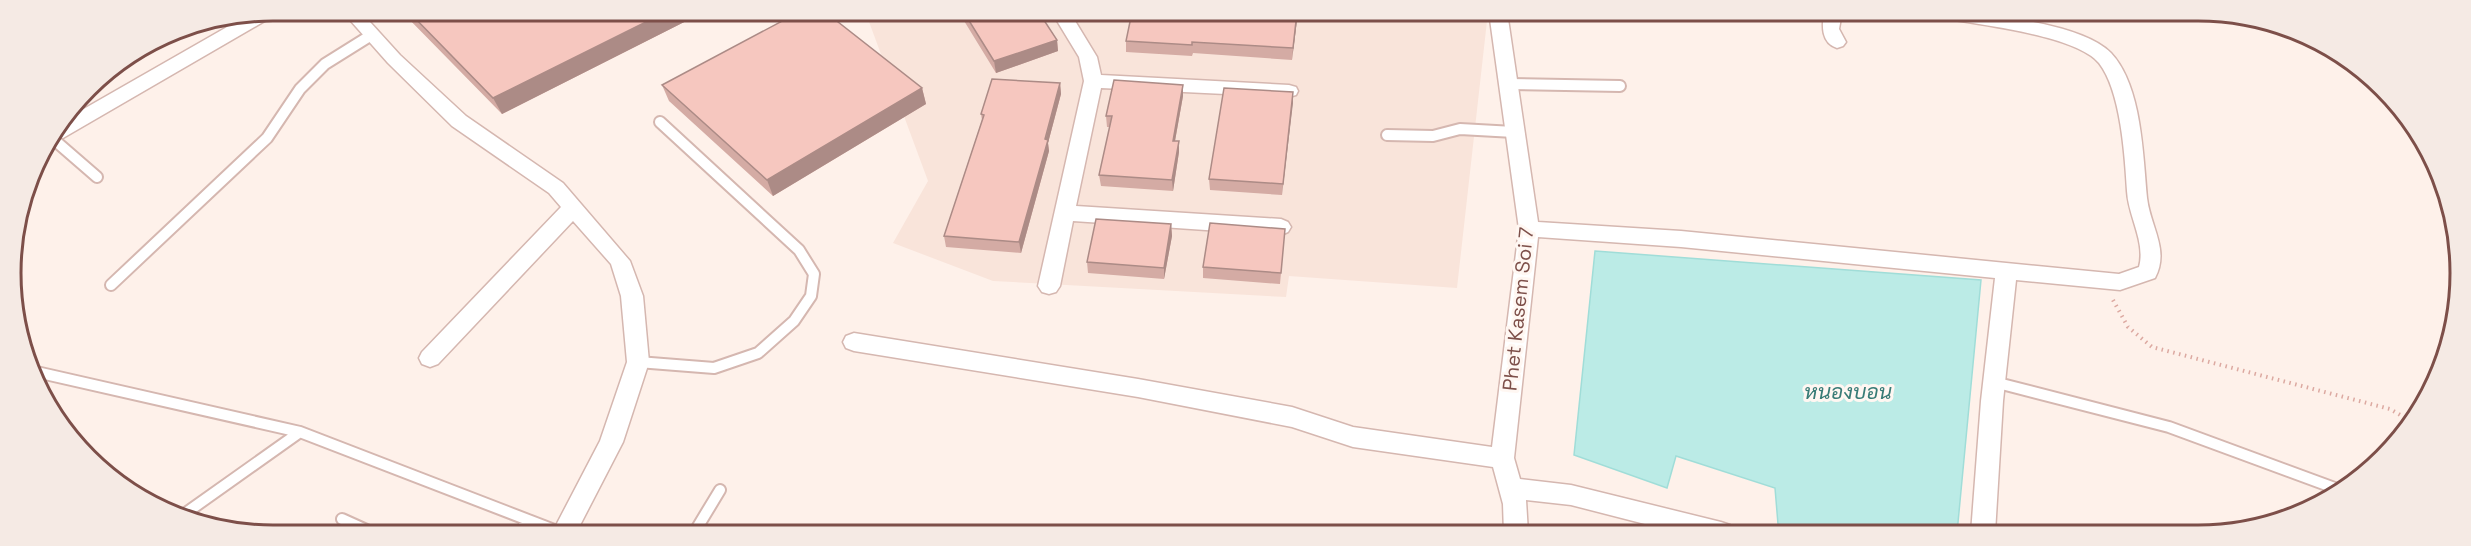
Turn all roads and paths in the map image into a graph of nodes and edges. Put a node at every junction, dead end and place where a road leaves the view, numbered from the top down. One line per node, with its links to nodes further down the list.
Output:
1 (361, 21): 7 (street)
2 (1066, 21): 9 (street)
3 (1500, 21): 10 (street, Phet Kasem Soi 7)
4 (1831, 21): 8 (street)
5 (1986, 21): 24 (street)
6 (249, 22): 14 (street)
7 (373, 34): 19 (street); 25 (lane)
8 (1837, 42)
9 (1093, 81): 12 (street); 20 (street)
10 (1508, 84): 11 (lane); 15 (street, Phet Kasem Soi 7)
11 (1620, 86)
12 (1289, 91)
13 (660, 122): 29 (lane)
14 (69, 126)
15 (1514, 132): 16 (lane); 22 (street, Phet Kasem Soi 7)
16 (1386, 135)
17 (57, 143): 18 (lane)
18 (97, 177)
19 (574, 207): 28 (street); 29 (street)
20 (1064, 213): 21 (street); 26 (street)
21 (1281, 227)
22 (1529, 229): 23 (street); 34 (street, Phet Kasem Soi 7)
23 (2006, 272): 24 (street); 31 (street)
24 (2104, 280): 32 (path)
25 (111, 285)
26 (1048, 286)
27 (854, 342): 34 (street)
28 (430, 358)
29 (638, 362): 44 (street)
30 (42, 373): 33 (lane)
31 (1994, 382): 35 (lane); 48 (street)
32 (2404, 418)
33 (300, 432): 38 (lane); 40 (lane)
34 (1502, 458): 37 (street, Phet Kasem Soi 7)
35 (2331, 487)
36 (720, 489): 45 (lane)
37 (1509, 489): 46 (street, Phet Kasem Soi 7); 47 (street)
38 (188, 510)
39 (342, 519): 41 (lane)
40 (528, 520): 42 (lane); 43 (lane)
41 (355, 525)
42 (524, 525)
43 (541, 525)
44 (567, 525)
45 (699, 525)
46 (1516, 525)
47 (1689, 525)
48 (1984, 525)

